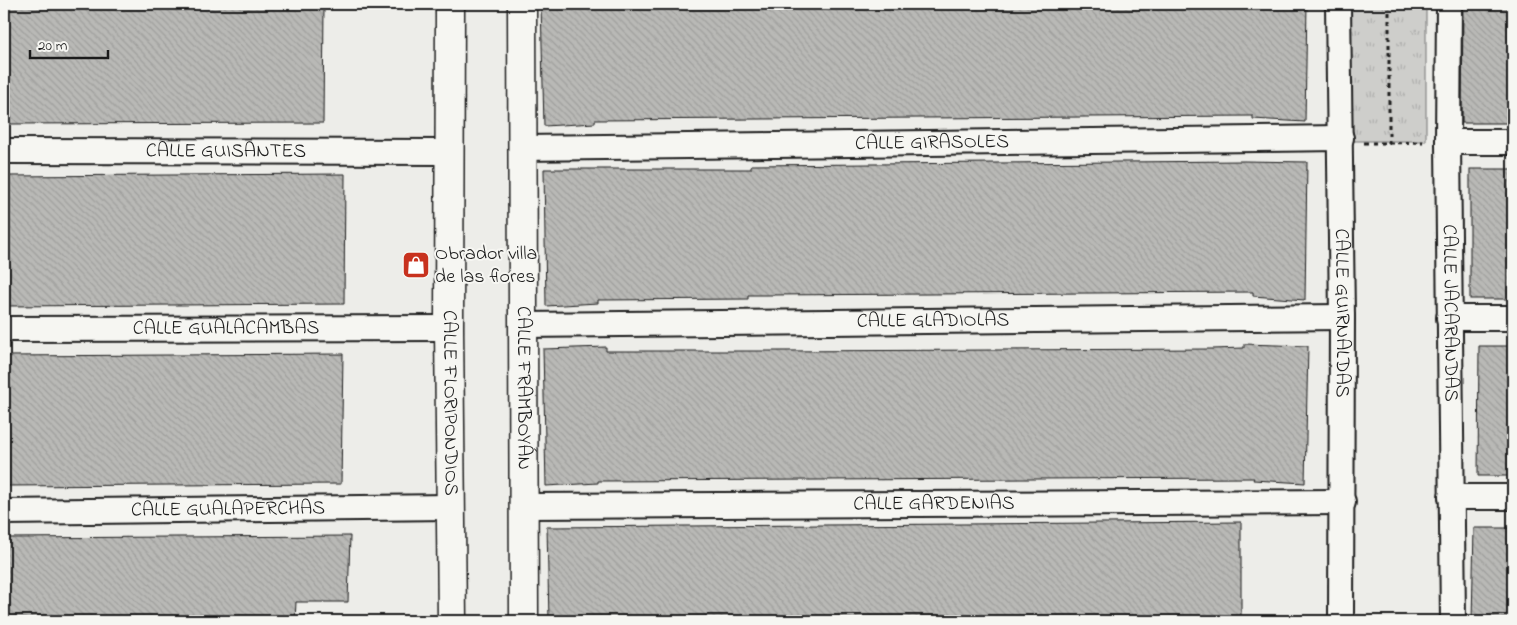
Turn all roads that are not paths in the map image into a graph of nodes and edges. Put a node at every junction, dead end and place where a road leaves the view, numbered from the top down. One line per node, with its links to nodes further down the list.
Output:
1 (450, 4): 10 (street, CALLE FLORIPONDIOS)
2 (522, 4): 8 (street, CALLE FRAMBOYÁN)
3 (1338, 4): 5 (street, CALLE GUIRNALDAS)
4 (1449, 4): 6 (street, CALLE JACARANDAS)
5 (1341, 140): 8 (street, CALLE GIRASOLES); 11 (street, CALLE GUIRNALDAS)
6 (1448, 142): 7 (street); 12 (street, CALLE JACARANDAS)
7 (1513, 142)
8 (522, 148): 14 (street, CALLE FRAMBOYÁN)
9 (4, 151): 10 (street, CALLE GUISANTES)
10 (449, 152): 15 (street, CALLE FLORIPONDIOS)
11 (1342, 316): 14 (street, CALLE GLADIOLAS); 19 (street, CALLE GUIRNALDAS)
12 (1449, 318): 13 (street); 18 (street, CALLE JACARANDAS)
13 (1513, 318)
14 (523, 325): 20 (street, CALLE FRAMBOYÁN)
15 (449, 328): 16 (street, CALLE GUALACAMBAS); 21 (street, CALLE FLORIPONDIOS)
16 (4, 329)
17 (1513, 497): 18 (street)
18 (1452, 498): 26 (street, CALLE JACARANDAS)
19 (1343, 502): 20 (street, CALLE GARDENIAS); 25 (street, CALLE GUIRNALDAS)
20 (525, 506): 24 (street, CALLE FRAMBOYÁN)
21 (451, 507): 22 (street, CALLE GUALAPERCHAS); 23 (street, CALLE FLORIPONDIOS)
22 (4, 512)
23 (452, 621)
24 (524, 621)
25 (1341, 621)
26 (1453, 621)

